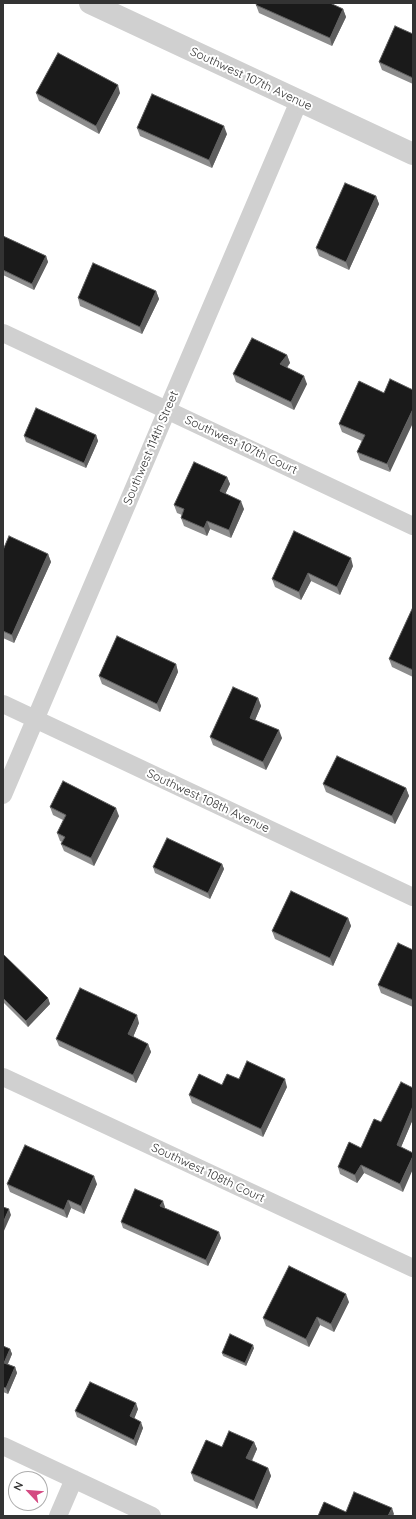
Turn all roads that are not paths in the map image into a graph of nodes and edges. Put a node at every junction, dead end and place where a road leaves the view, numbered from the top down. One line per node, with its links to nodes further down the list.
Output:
1 (90, 3): 2 (street, Southwest 107th Avenue)
2 (299, 101): 3 (street, Southwest 107th Avenue); 5 (street, Southwest 114th Street)
3 (413, 154)
4 (3, 334): 5 (street, Southwest 107th Court)
5 (166, 410): 6 (street, Southwest 107th Court); 8 (street, Southwest 114th Street)
6 (413, 526)
7 (3, 704): 8 (street, Southwest 108th Avenue)
8 (35, 719): 9 (street, Southwest 114th Street); 10 (street, Southwest 108th Avenue)
9 (3, 795)
10 (413, 897)
11 (3, 1077): 12 (street, Southwest 108th Court)
12 (413, 1268)
13 (3, 1446): 14 (street)
14 (74, 1479): 15 (street); 16 (street)
15 (58, 1516)
16 (152, 1516)

